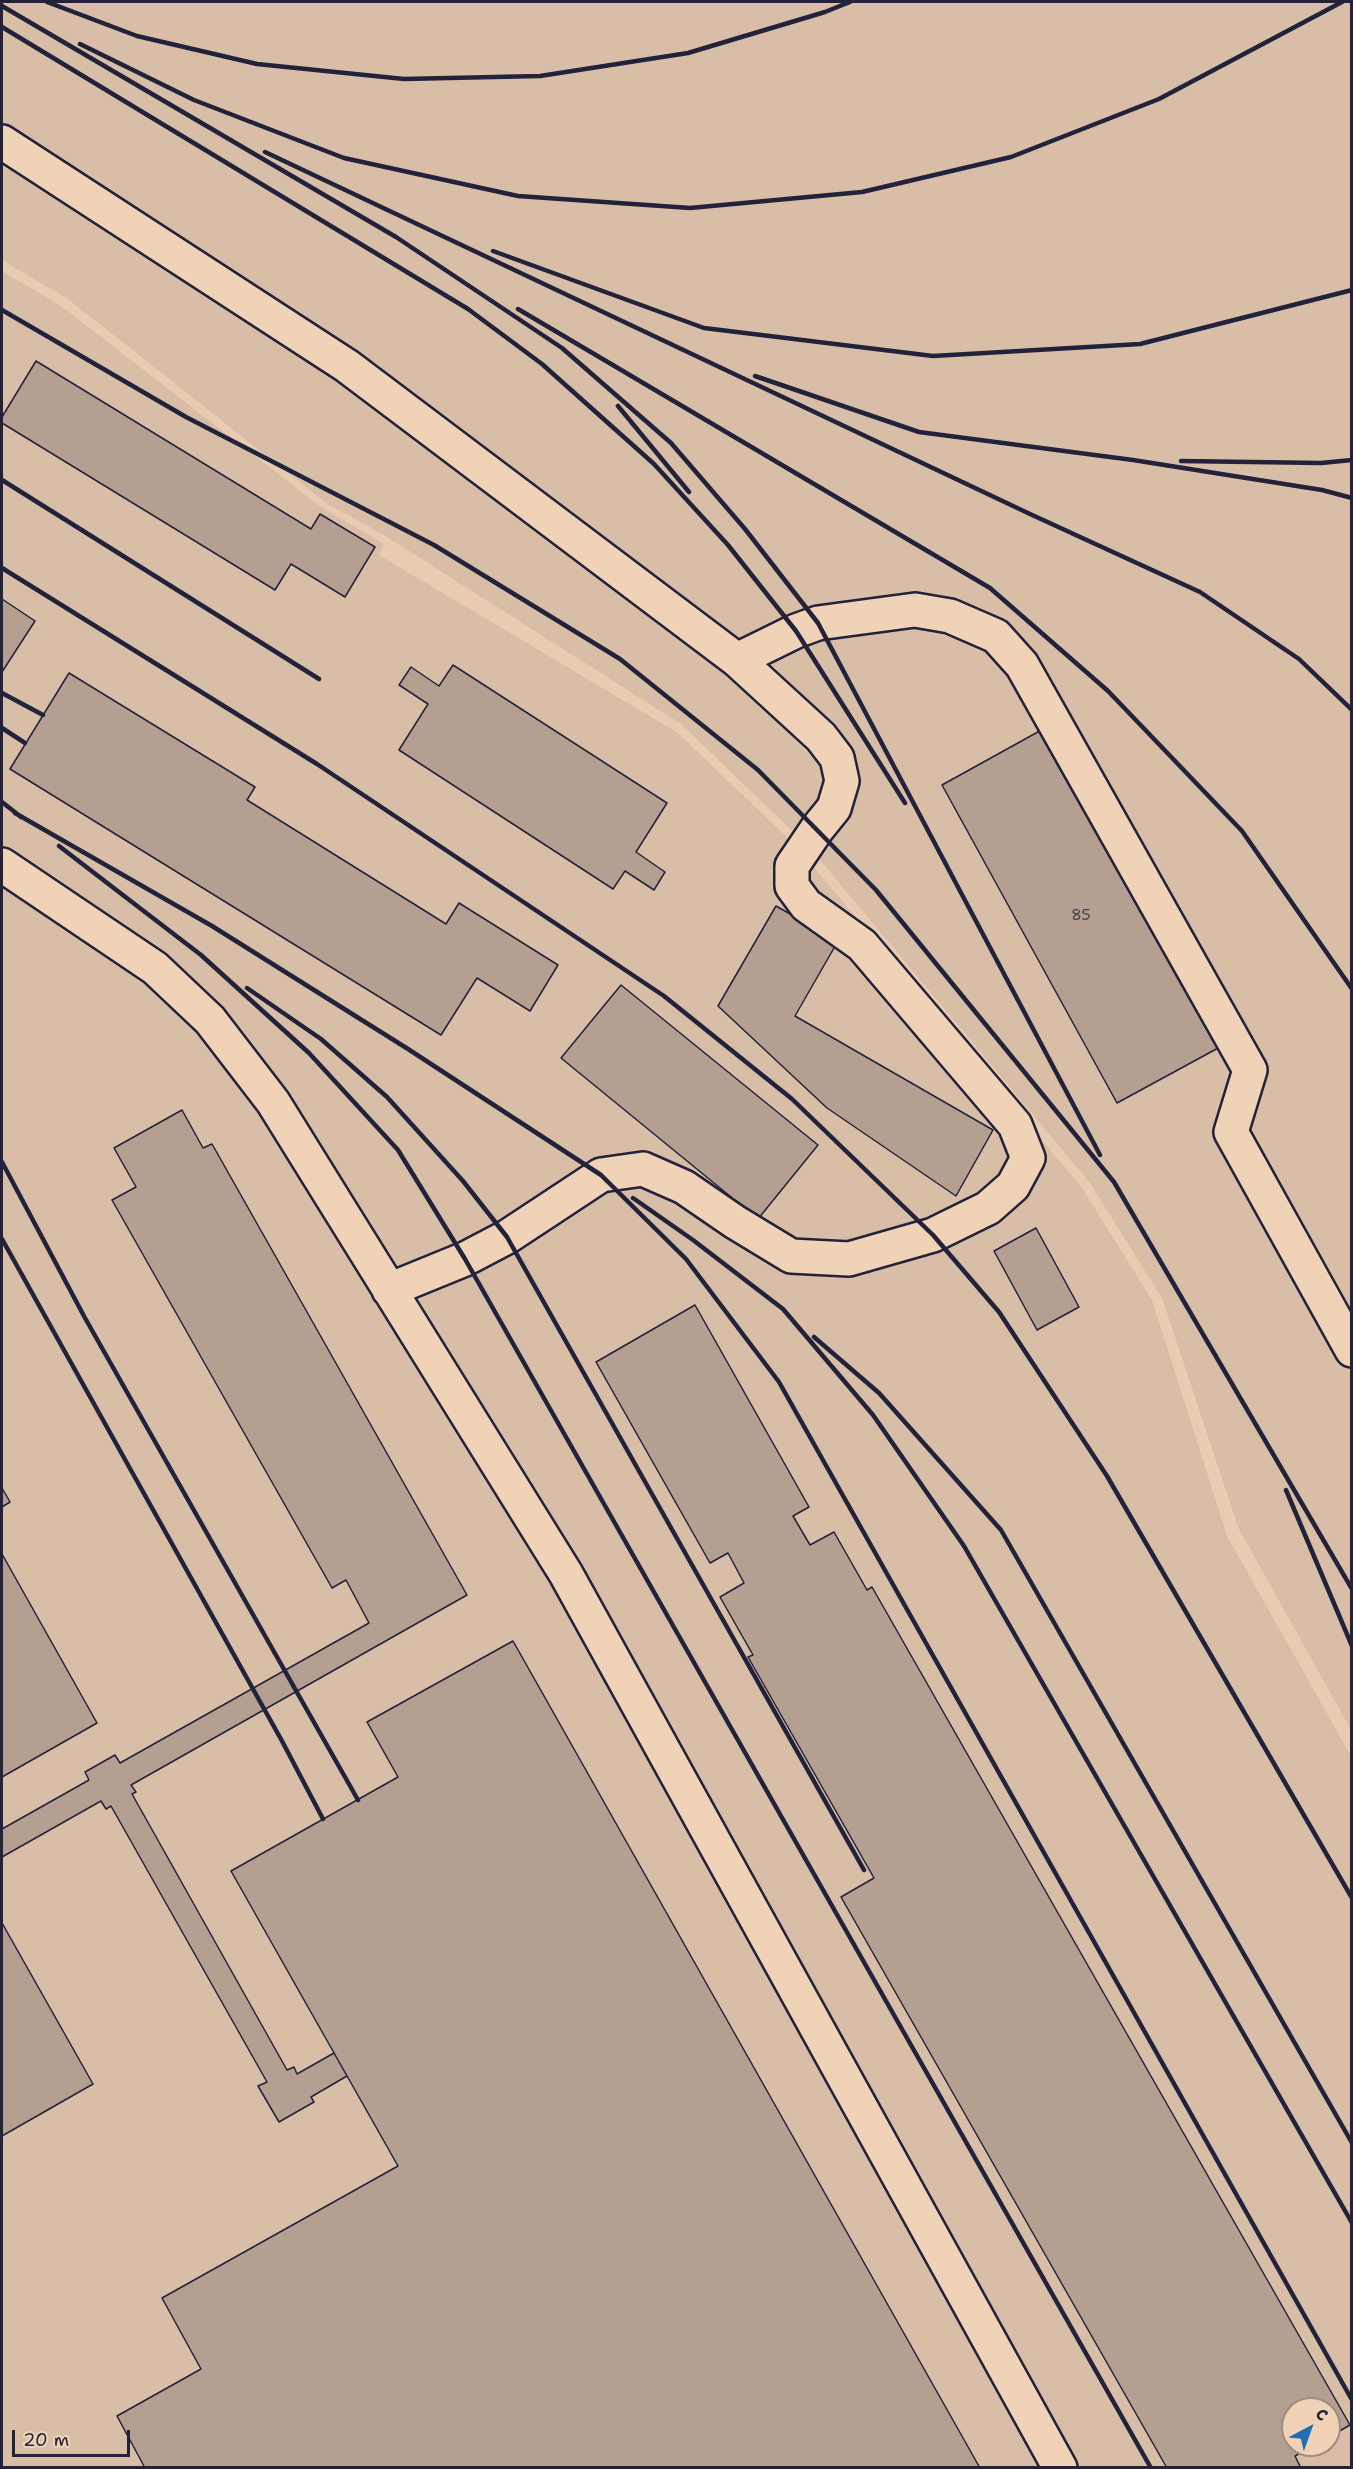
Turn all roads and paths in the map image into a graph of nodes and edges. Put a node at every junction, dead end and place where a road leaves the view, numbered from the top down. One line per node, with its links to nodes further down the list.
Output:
1 (2, 142): 2 (lane)
2 (737, 660): 4 (lane); 5 (lane)
3 (2, 865): 4 (lane)
4 (389, 1290): 6 (lane)
5 (1352, 1350)
6 (1060, 2468)

